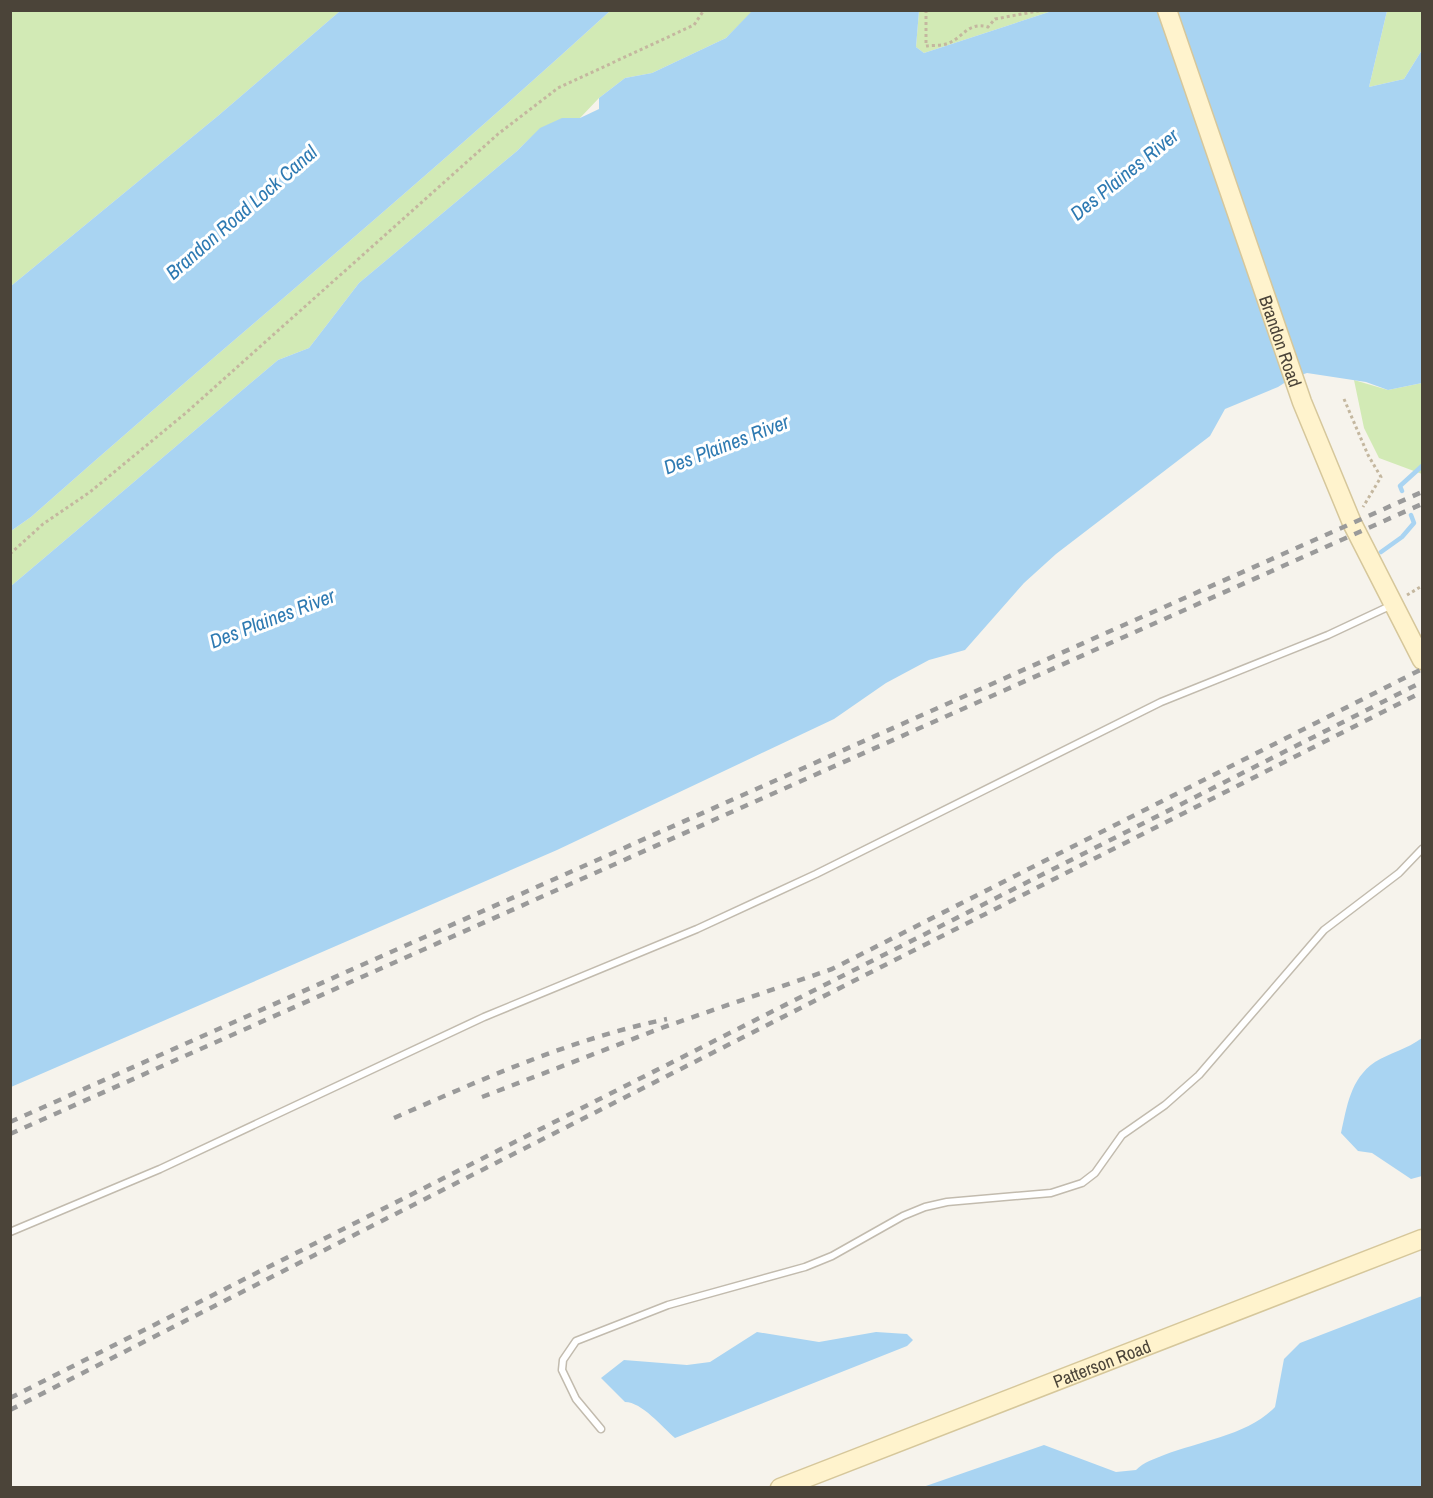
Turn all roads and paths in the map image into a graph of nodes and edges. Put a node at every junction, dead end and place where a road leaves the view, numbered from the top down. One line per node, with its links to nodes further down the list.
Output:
1 (704, 10): 7 (path)
2 (926, 10): 3 (path)
3 (1043, 10)
4 (1167, 10): 6 (street, Brandon Road)
5 (1344, 399): 6 (path)
6 (1352, 523): 8 (street, Brandon Road)
7 (10, 554)
8 (1393, 604): 9 (street, Brandon Road); 11 (lane)
9 (1422, 660)
10 (1422, 849): 13 (lane)
11 (10, 1232)
12 (1422, 1239): 14 (street, Patterson Road)
13 (601, 1429)
14 (780, 1488)

